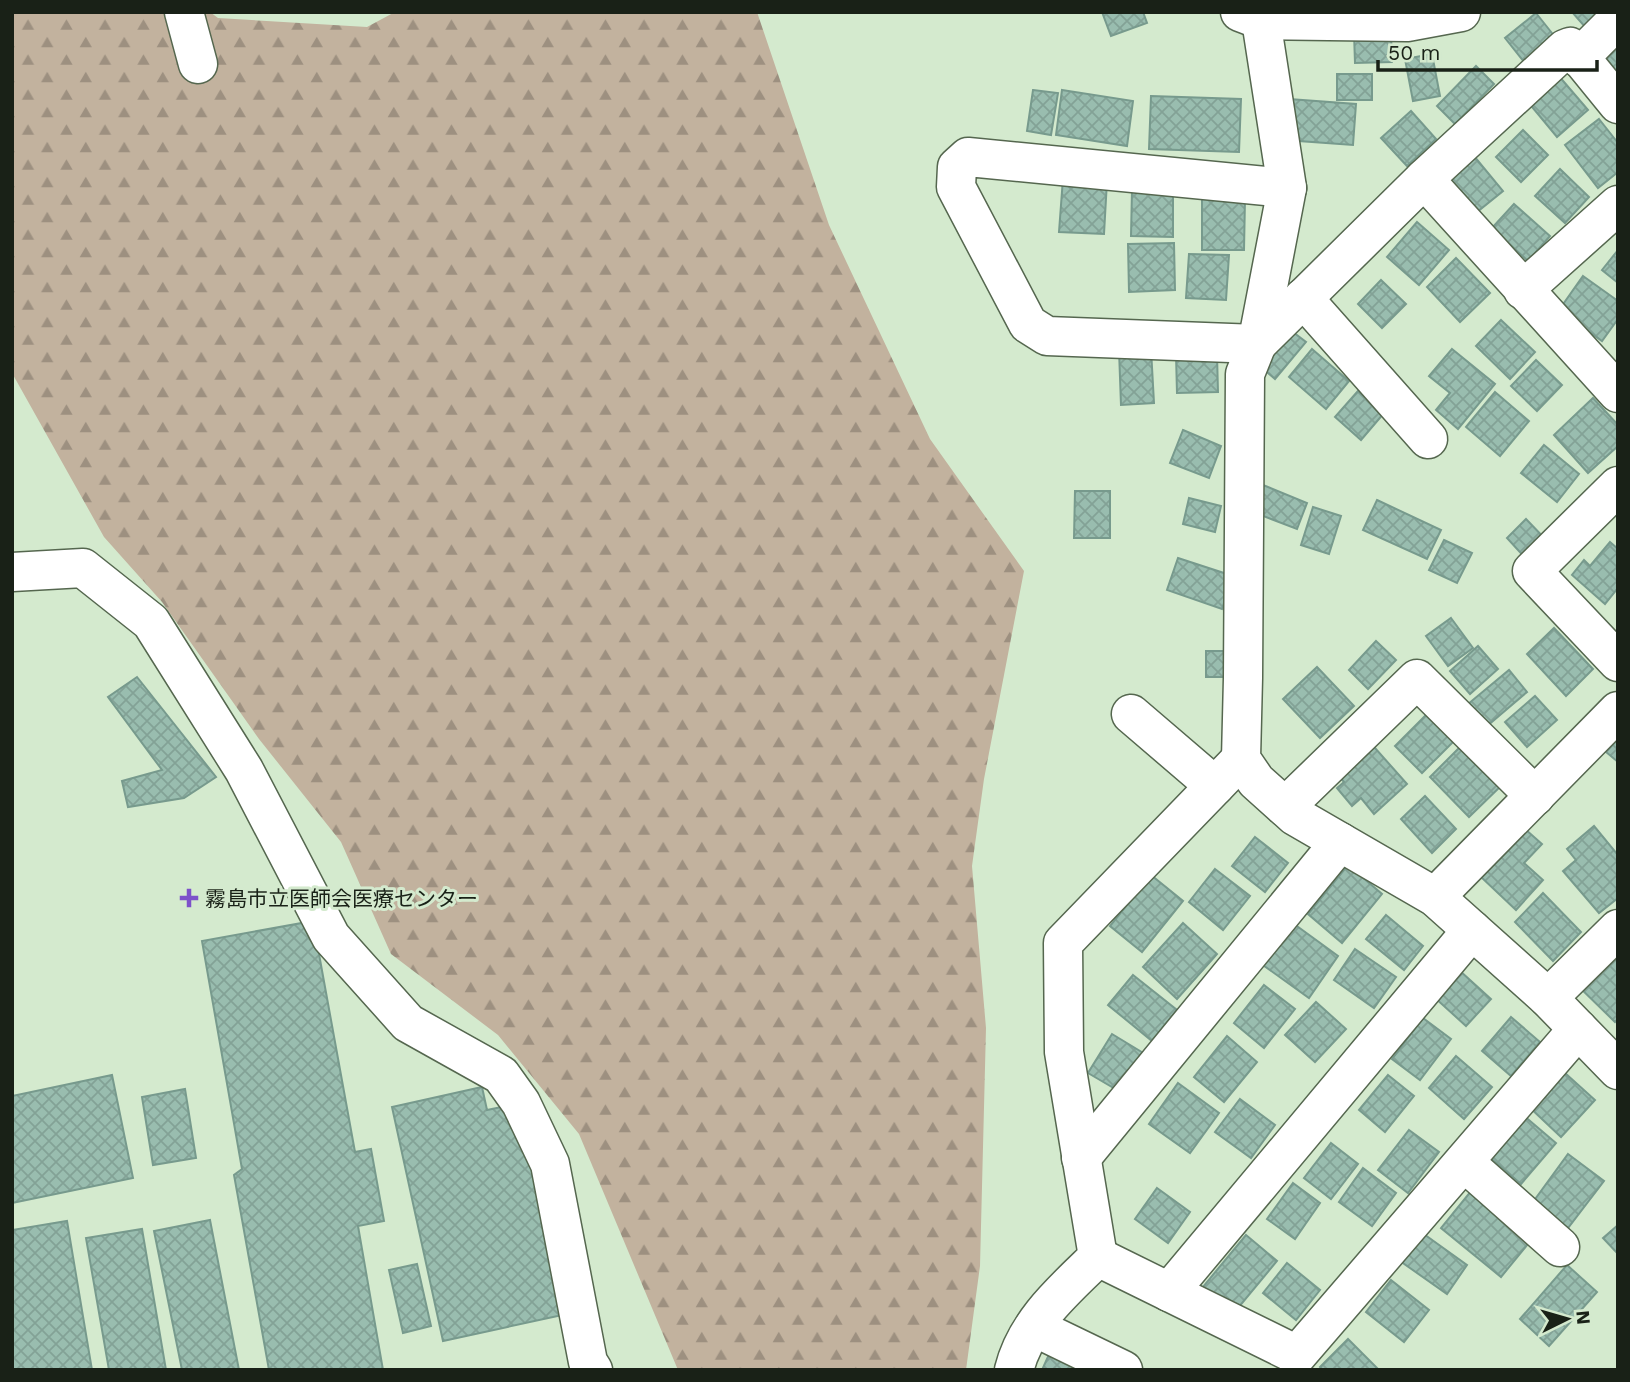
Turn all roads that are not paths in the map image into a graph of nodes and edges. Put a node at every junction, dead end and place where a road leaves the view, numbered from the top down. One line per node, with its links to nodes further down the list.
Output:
1 (184, 12): 6 (street)
2 (1461, 12): 3 (street)
3 (1251, 16): 9 (street)
4 (1618, 19): 5 (street)
5 (1579, 58): 7 (street); 8 (street)
6 (198, 64)
7 (1618, 104)
8 (1424, 179): 11 (street); 12 (street)
9 (1287, 188): 13 (street); 13 (street)
10 (1618, 205): 11 (street)
11 (1523, 290): 14 (street)
12 (1303, 298): 13 (street); 15 (street)
13 (1257, 344): 21 (street)
14 (1618, 393)
15 (1428, 439)
16 (1618, 486): 18 (street)
17 (12, 572): 38 (street)
18 (1618, 662)
19 (1618, 710): 23 (street)
20 (1131, 714): 22 (street)
21 (1241, 759): 22 (street); 24 (street)
22 (1215, 786): 32 (street)
23 (1535, 796): 24 (street); 26 (street)
24 (1285, 807): 25 (street)
25 (1340, 842): 26 (street); 32 (street)
26 (1435, 897): 28 (street)
27 (1618, 929): 29 (street)
28 (1472, 930): 29 (street); 36 (street)
29 (1548, 998): 30 (street)
30 (1578, 1029): 31 (street); 33 (street)
31 (1618, 1070)
32 (1081, 1158): 35 (street)
33 (1464, 1162): 34 (street); 36 (street)
34 (1560, 1247)
35 (1098, 1257): 36 (street); 37 (street)
36 (1169, 1292)
37 (1034, 1326): 39 (street); 40 (street)
38 (593, 1370)
39 (1014, 1370)
40 (1123, 1370)

